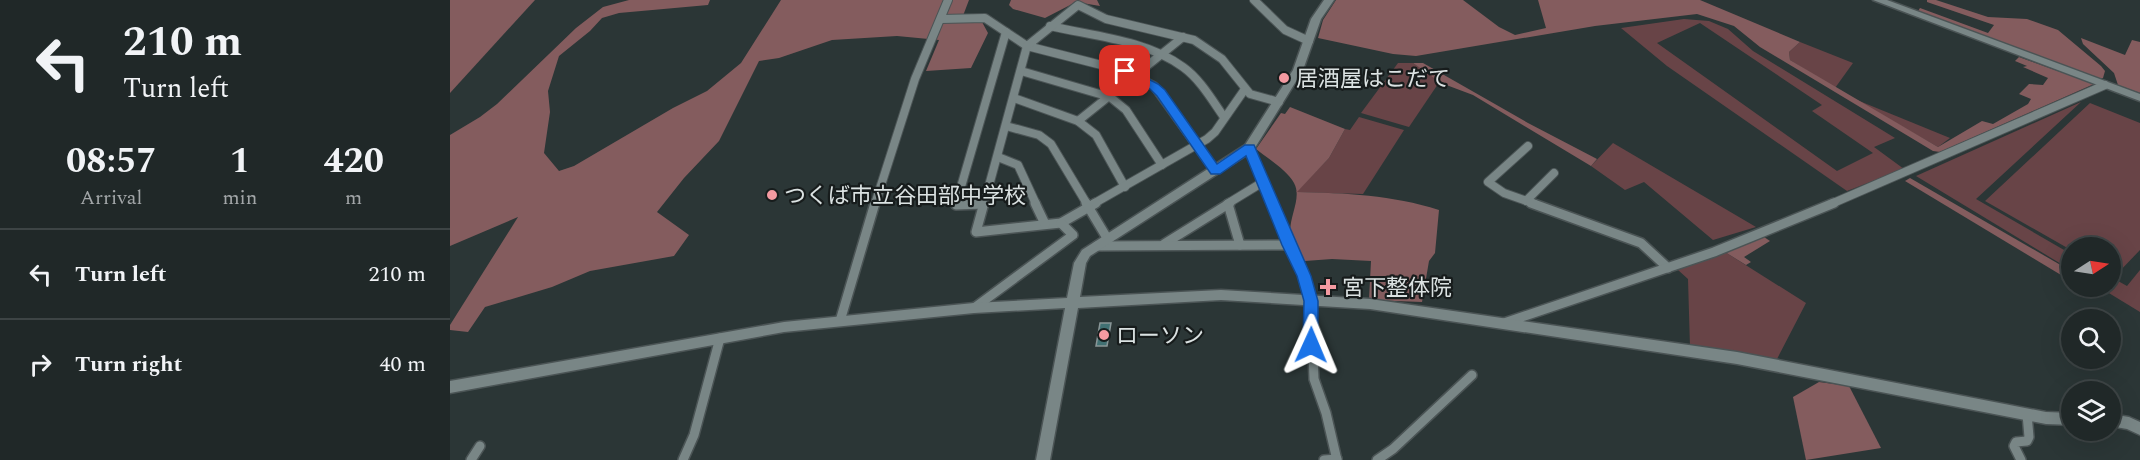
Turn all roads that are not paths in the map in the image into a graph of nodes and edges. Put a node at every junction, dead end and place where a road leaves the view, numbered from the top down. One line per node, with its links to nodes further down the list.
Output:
1 (948, 0): 5 (street)
2 (1254, 0): 9 (street)
3 (1329, 0): 9 (street)
4 (1878, 0): 14 (street)
5 (941, 20): 7 (street); 47 (street)
6 (1050, 26): 8 (street); 10 (street); 11 (street)
7 (1006, 32): 10 (street); 33 (street)
8 (1183, 37): 11 (street); 15 (street)
9 (1310, 41): 19 (street)
10 (1027, 46): 12 (street); 13 (street)
11 (1162, 55): 13 (street); 20 (street)
12 (1021, 71): 16 (street); 17 (street)
13 (1137, 76): 16 (street); 23 (street)
14 (2105, 85): 18 (street); 43 (street)
15 (1245, 89): 19 (street); 20 (street)
16 (1110, 97): 21 (street); 27 (street)
17 (1014, 98): 21 (street); 22 (street)
18 (2140, 98)
19 (1279, 102): 25 (street)
20 (1224, 117): 23 (street)
21 (1078, 120): 31 (street)
22 (1006, 126): 26 (street); 35 (street)
23 (1197, 145): 27 (street); 28 (street)
24 (1528, 146): 32 (street)
25 (1249, 148): 28 (street); 30 (street)
26 (998, 157): 33 (street); 37 (street)
27 (1162, 165): 31 (street)
28 (1215, 171): 38 (street)
29 (1554, 173): 32 (street)
30 (1263, 182): 34 (street); 41 (street)
31 (1125, 187): 35 (street)
32 (1526, 201): 43 (street)
33 (984, 204): 37 (street)
34 (1228, 204): 39 (street); 40 (street)
35 (1089, 209): 36 (street); 38 (street)
36 (1062, 223): 37 (street); 46 (street)
37 (1045, 224)
38 (1107, 238): 42 (street)
39 (1164, 244): 40 (street); 42 (street)
40 (1240, 245): 41 (street)
41 (1289, 245): 44 (street)
42 (1095, 246): 45 (street)
43 (1668, 268): 48 (street)
44 (1311, 301): 45 (street); 48 (street); 57 (street)
45 (1073, 302): 46 (street); 60 (street)
46 (974, 308): 47 (street)
47 (840, 321): 49 (street)
48 (1504, 323): 52 (street)
49 (720, 338): 51 (street); 59 (street)
50 (1472, 375): 62 (street)
51 (450, 387)
52 (2027, 414): 53 (street); 63 (street)
53 (2061, 419)
54 (2121, 422): 55 (street)
55 (2140, 429)
56 (480, 446): 58 (street)
57 (1337, 459): 61 (street)
58 (471, 460)
59 (683, 460)
60 (1043, 460)
61 (1324, 460)
62 (1377, 460)
63 (2021, 460)

